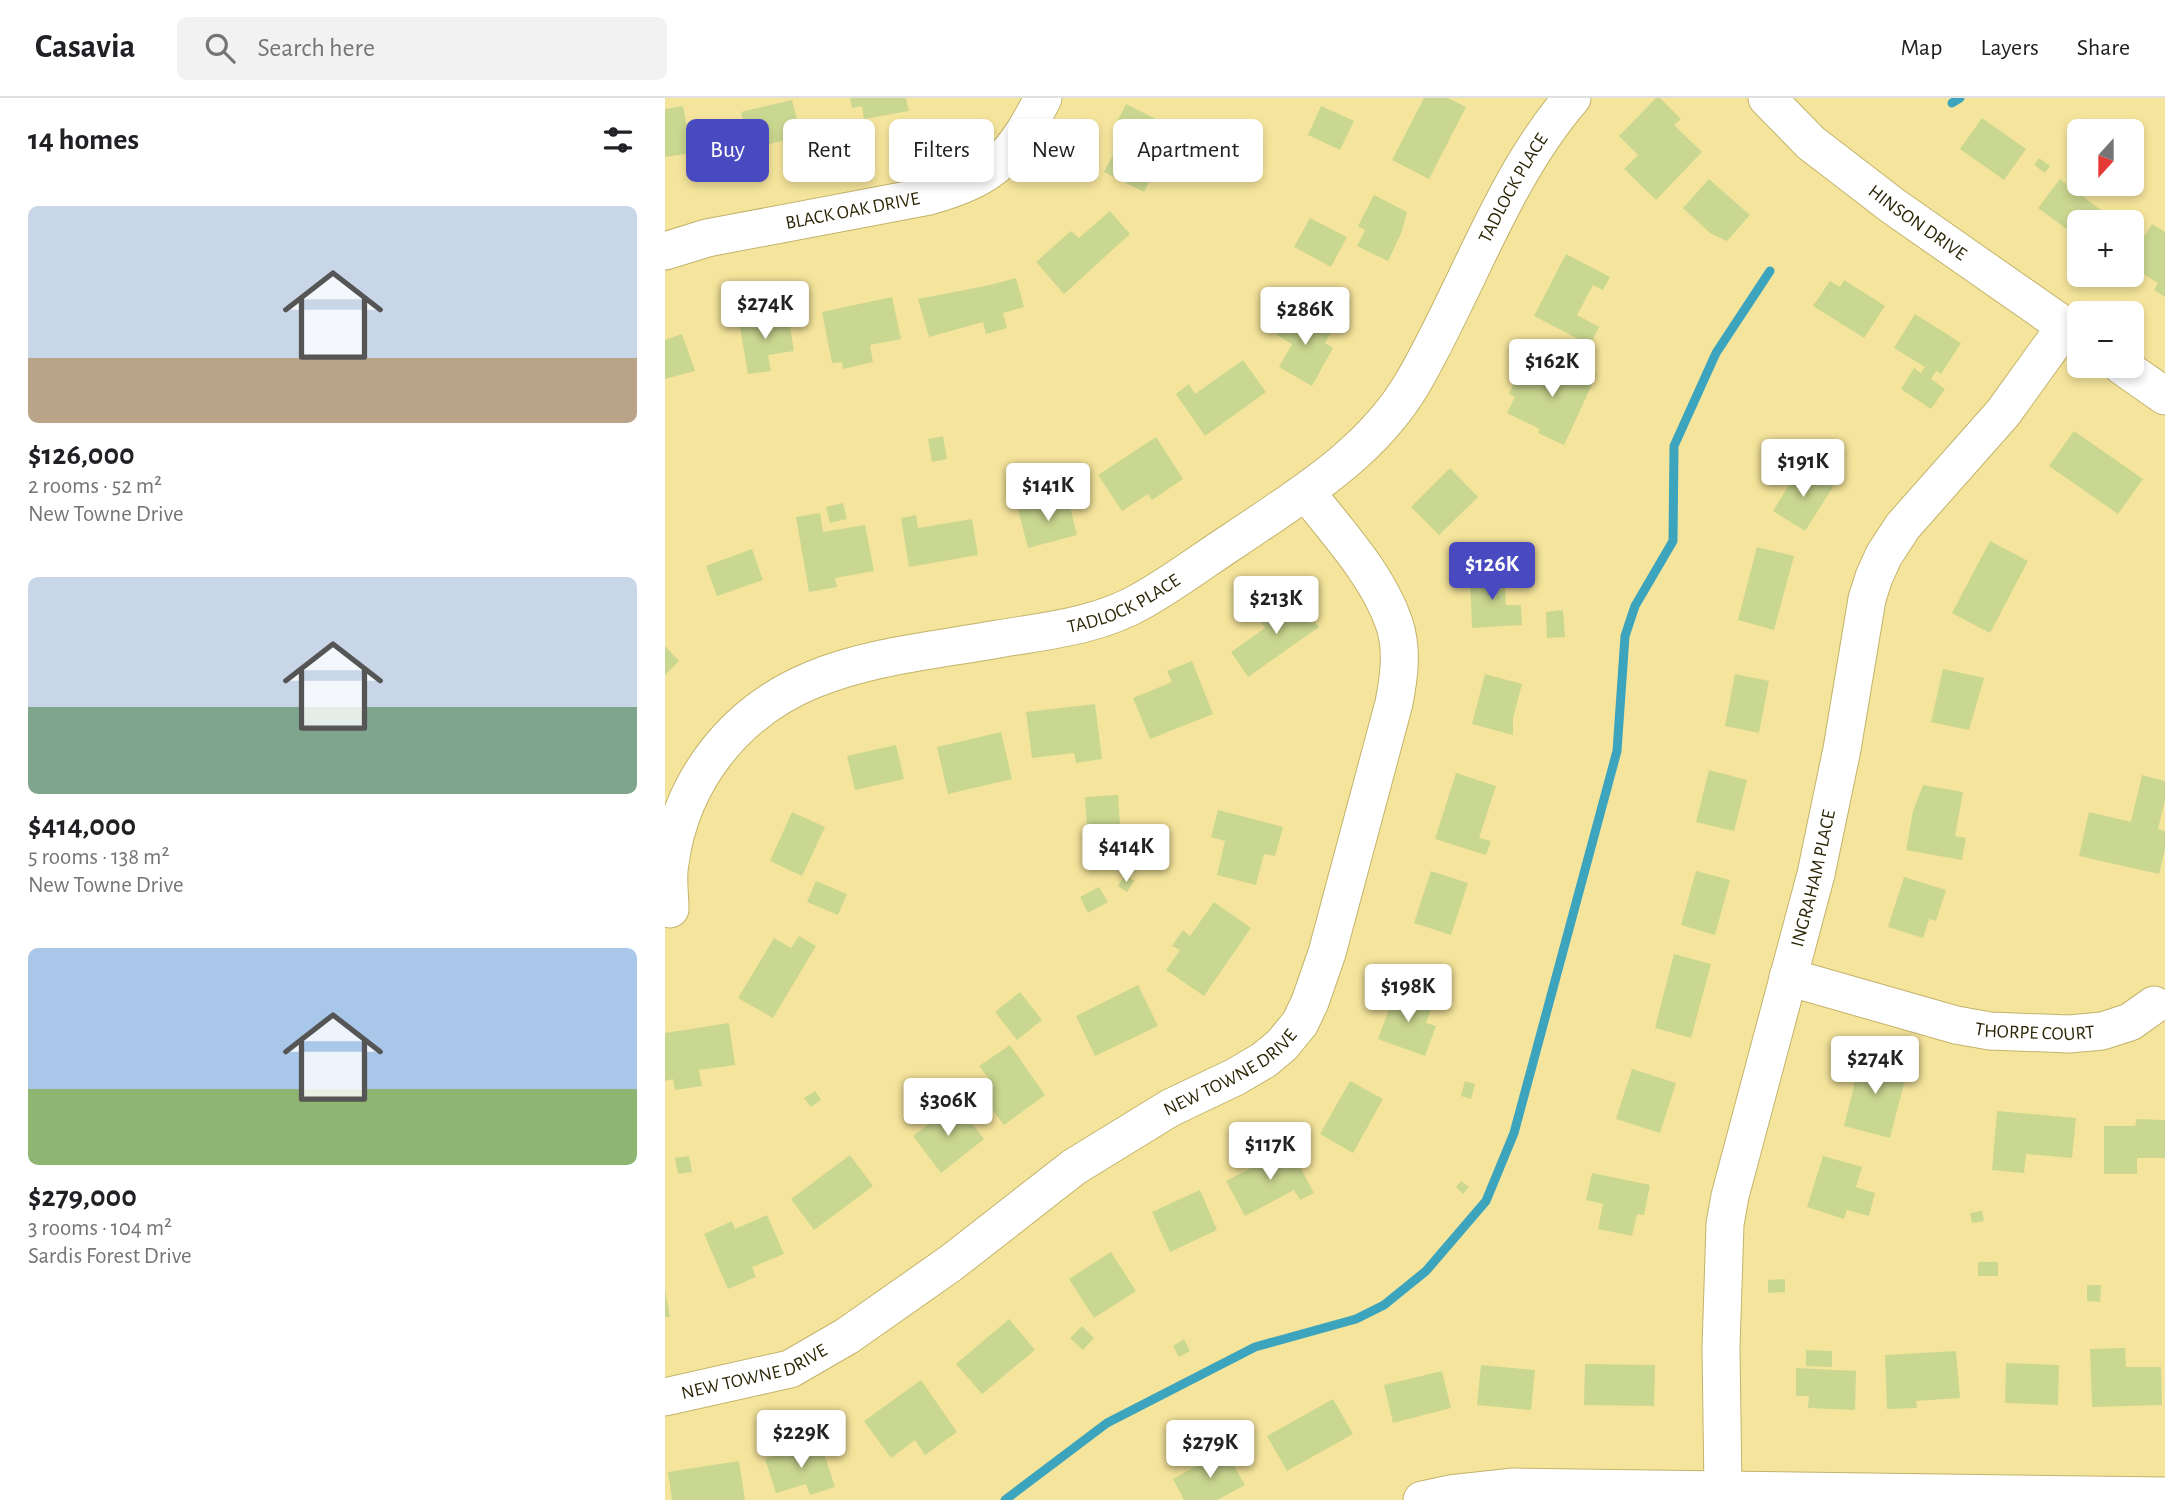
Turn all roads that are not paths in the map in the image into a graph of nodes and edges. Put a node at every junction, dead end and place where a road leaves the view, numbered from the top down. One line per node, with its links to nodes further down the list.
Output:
1 (1043, 98): 4 (street, BLACK OAK DRIVE)
2 (1572, 98): 9 (street, TADLOCK PLACE)
3 (1767, 98): 5 (street, HINSON DRIVE)
4 (665, 251)
5 (2067, 328)
6 (2067, 338): 11 (street, INGRAHAM PLACE)
7 (2139, 378): 8 (street)
8 (2165, 396)
9 (1306, 492): 10 (street, TADLOCK PLACE); 13 (street, NEW TOWNE DRIVE)
10 (670, 909)
11 (1788, 977): 12 (street, THORPE COURT); 14 (street, INGRAHAM PLACE)
12 (2154, 1005)
13 (665, 1397)
14 (1723, 1490): 15 (street); 16 (street)
15 (1556, 1493): 17 (street)
16 (2165, 1496)
17 (1422, 1500)

